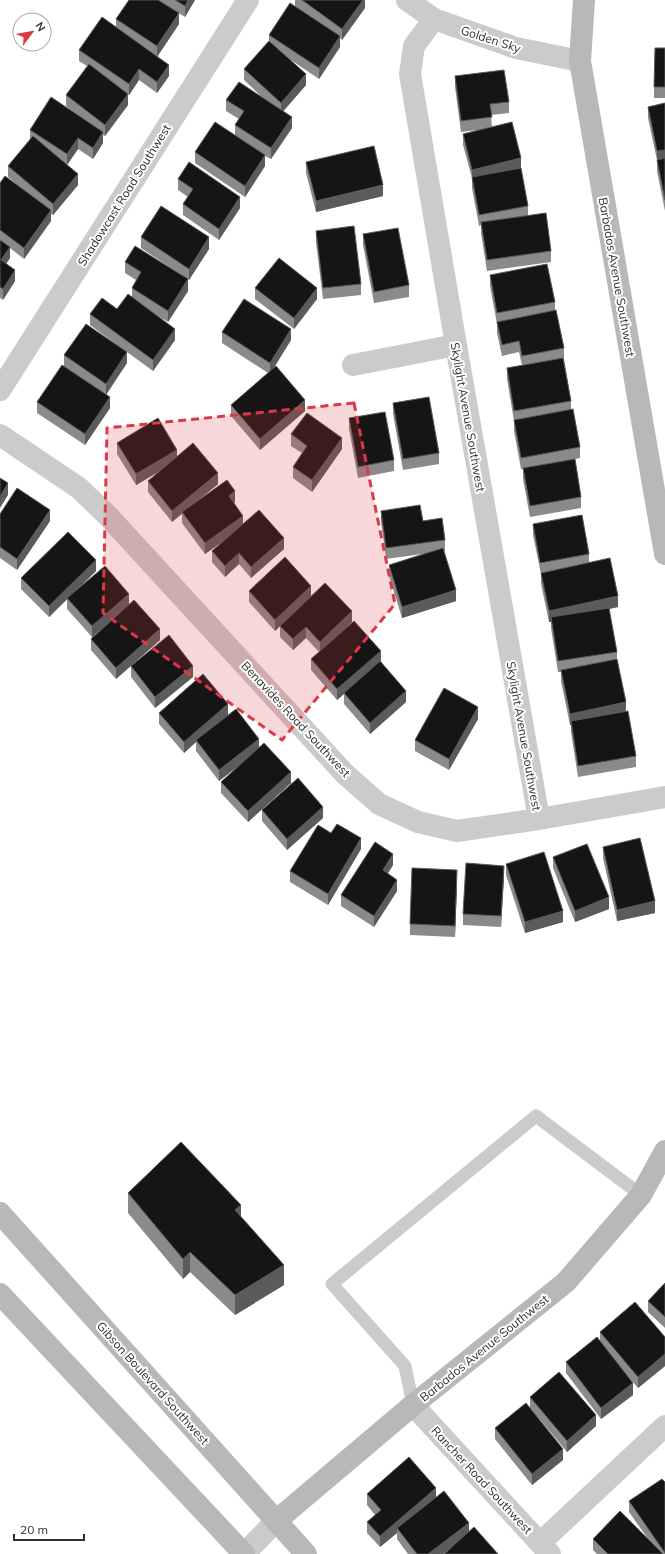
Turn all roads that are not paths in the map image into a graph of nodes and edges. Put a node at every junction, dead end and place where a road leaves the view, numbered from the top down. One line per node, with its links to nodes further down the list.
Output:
1 (248, 0): 8 (street, Shadowcast Road Southwest)
2 (407, 0): 4 (street, Golden Sky)
3 (584, 0): 5 (street, Barbados Avenue Southwest)
4 (434, 19): 5 (street, Golden Sky); 6 (street, Skylight Avenue Southwest)
5 (580, 61): 10 (street, Barbados Avenue Southwest)
6 (456, 345): 7 (street); 12 (street, Skylight Avenue Southwest)
7 (353, 365)
8 (0, 390)
9 (0, 435): 12 (street, Benavides Road Southwest)
10 (665, 554)
11 (665, 797): 12 (street, Benavides Road Southwest)
12 (539, 819)
13 (665, 1151): 14 (street, Barbados Avenue Southwest)
14 (641, 1196): 17 (street, Barbados Avenue Southwest); 17 (lane)
15 (0, 1213): 19 (street, Gibson Boulevard Southwest)
16 (0, 1294): 21 (street)
17 (414, 1405): 19 (street, Barbados Avenue Southwest); 20 (street, Rancher Road Southwest)
18 (665, 1426): 20 (street)
19 (276, 1521): 21 (street); 22 (street, Gibson Boulevard Southwest)
20 (545, 1549)
21 (244, 1554)
22 (306, 1554)

